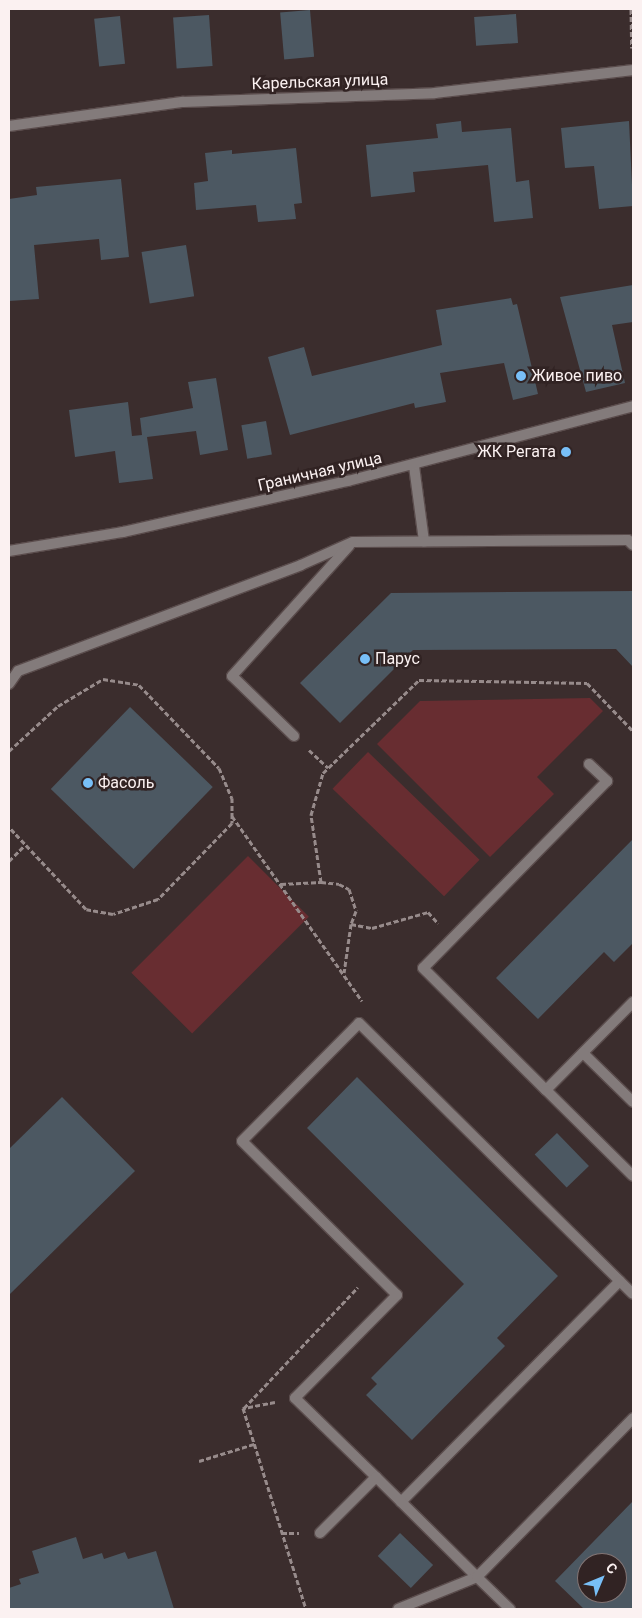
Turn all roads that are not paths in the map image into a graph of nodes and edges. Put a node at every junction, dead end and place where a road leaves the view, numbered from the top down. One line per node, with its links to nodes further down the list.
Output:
1 (633, 70): 2 (street, Карельская улица)
2 (9, 126)
3 (633, 406): 4 (street, Граничная улица)
4 (414, 466): 5 (street); 8 (street, Граничная улица)
5 (424, 541): 6 (street); 7 (street)
6 (353, 542): 9 (street); 10 (street)
7 (633, 545)
8 (9, 551)
9 (9, 684)
10 (294, 736)
11 (589, 764): 14 (street)
12 (633, 1002): 13 (street)
13 (583, 1053): 14 (street); 15 (street)
14 (546, 1090): 16 (street)
15 (633, 1102)
16 (633, 1176)
17 (620, 1281): 18 (street); 20 (street); 21 (street)
18 (633, 1294)
19 (633, 1418): 23 (street)
20 (376, 1477): 21 (street); 22 (street)
21 (401, 1502): 23 (street)
22 (320, 1533)
23 (477, 1577): 24 (street); 25 (street)
24 (398, 1609)
25 (510, 1609)

